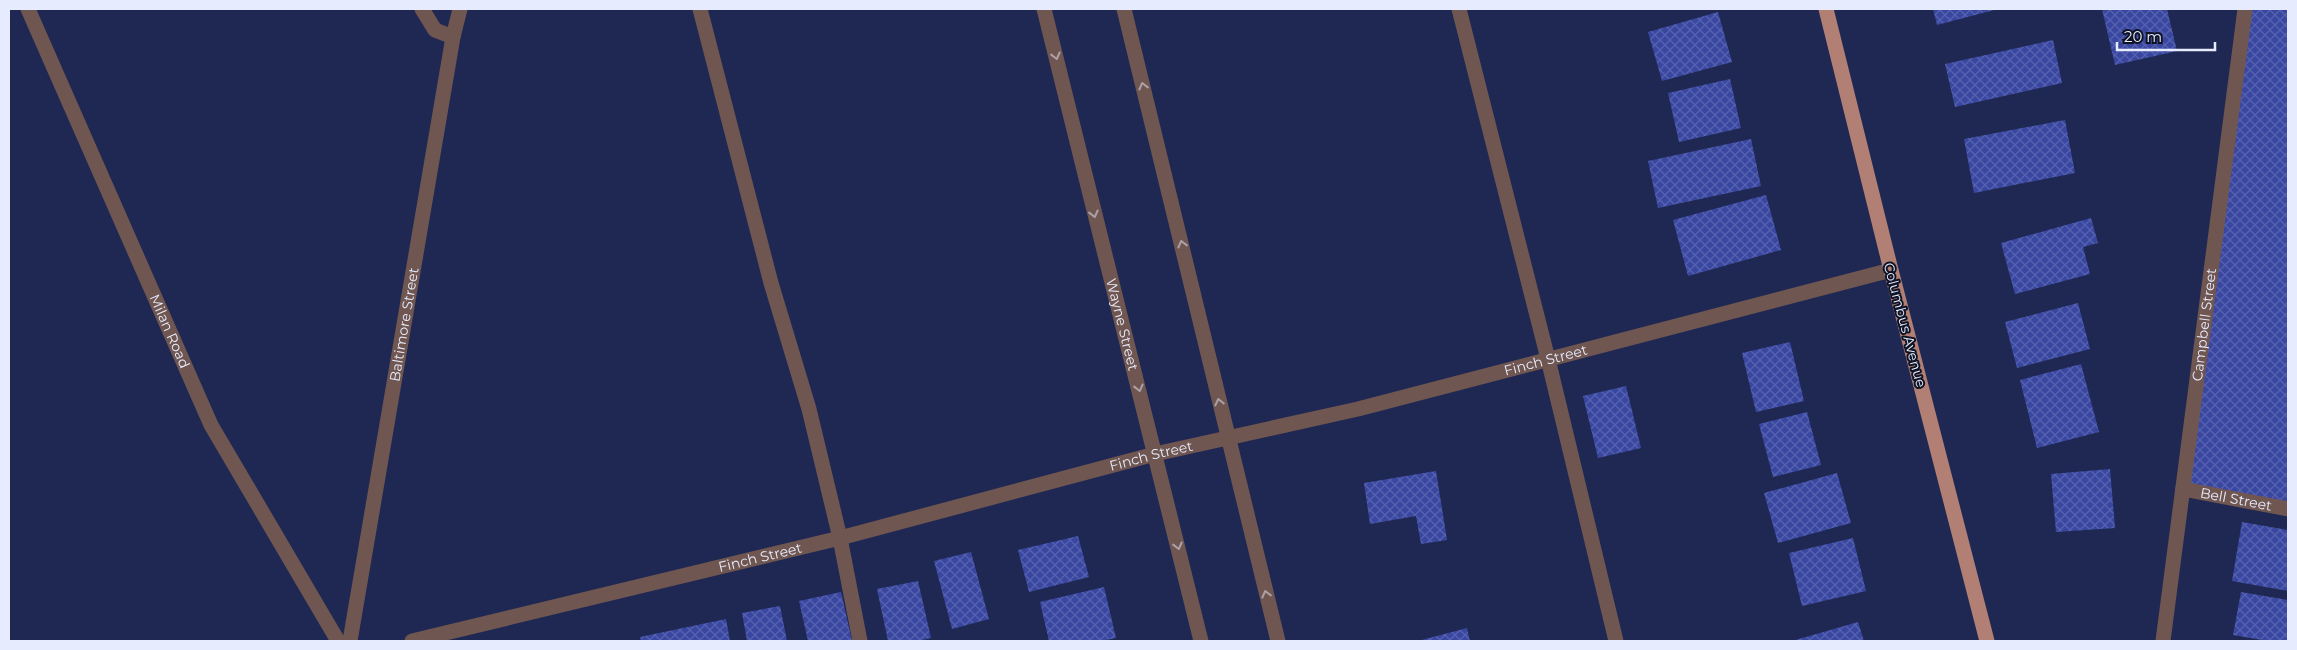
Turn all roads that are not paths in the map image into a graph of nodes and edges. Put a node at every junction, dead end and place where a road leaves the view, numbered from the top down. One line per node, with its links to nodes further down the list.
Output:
1 (28, 9): 18 (street, Milan Road)
2 (422, 9): 10 (street)
3 (460, 9): 10 (street, Baltimore Street)
4 (700, 9): 17 (street)
5 (1044, 9): 14 (street, Wayne Street, one-way to 14)
6 (1124, 9): 13 (street, one-way to 6)
7 (1459, 9): 12 (street)
8 (1826, 9): 11 (main road, Columbus Avenue)
9 (2245, 9): 15 (street, Campbell Street)
10 (453, 37): 19 (street, Baltimore Street)
11 (1890, 270): 12 (street, Finch Street); 25 (main road, Columbus Avenue)
12 (1548, 359): 13 (street, Finch Street); 24 (street)
13 (1227, 437): 14 (street, Finch Street); 23 (street, one-way to 13)
14 (1155, 454): 17 (street, Finch Street); 22 (street, Wayne Street, one-way to 22)
15 (2183, 490): 16 (street, Bell Street); 26 (street, Campbell Street)
16 (2288, 510)
17 (840, 538): 20 (street, Finch Street); 21 (street)
18 (338, 641)
19 (350, 641)
20 (412, 641)
21 (860, 641)
22 (1201, 641)
23 (1278, 641)
24 (1616, 641)
25 (1988, 641)
26 (2163, 641)

